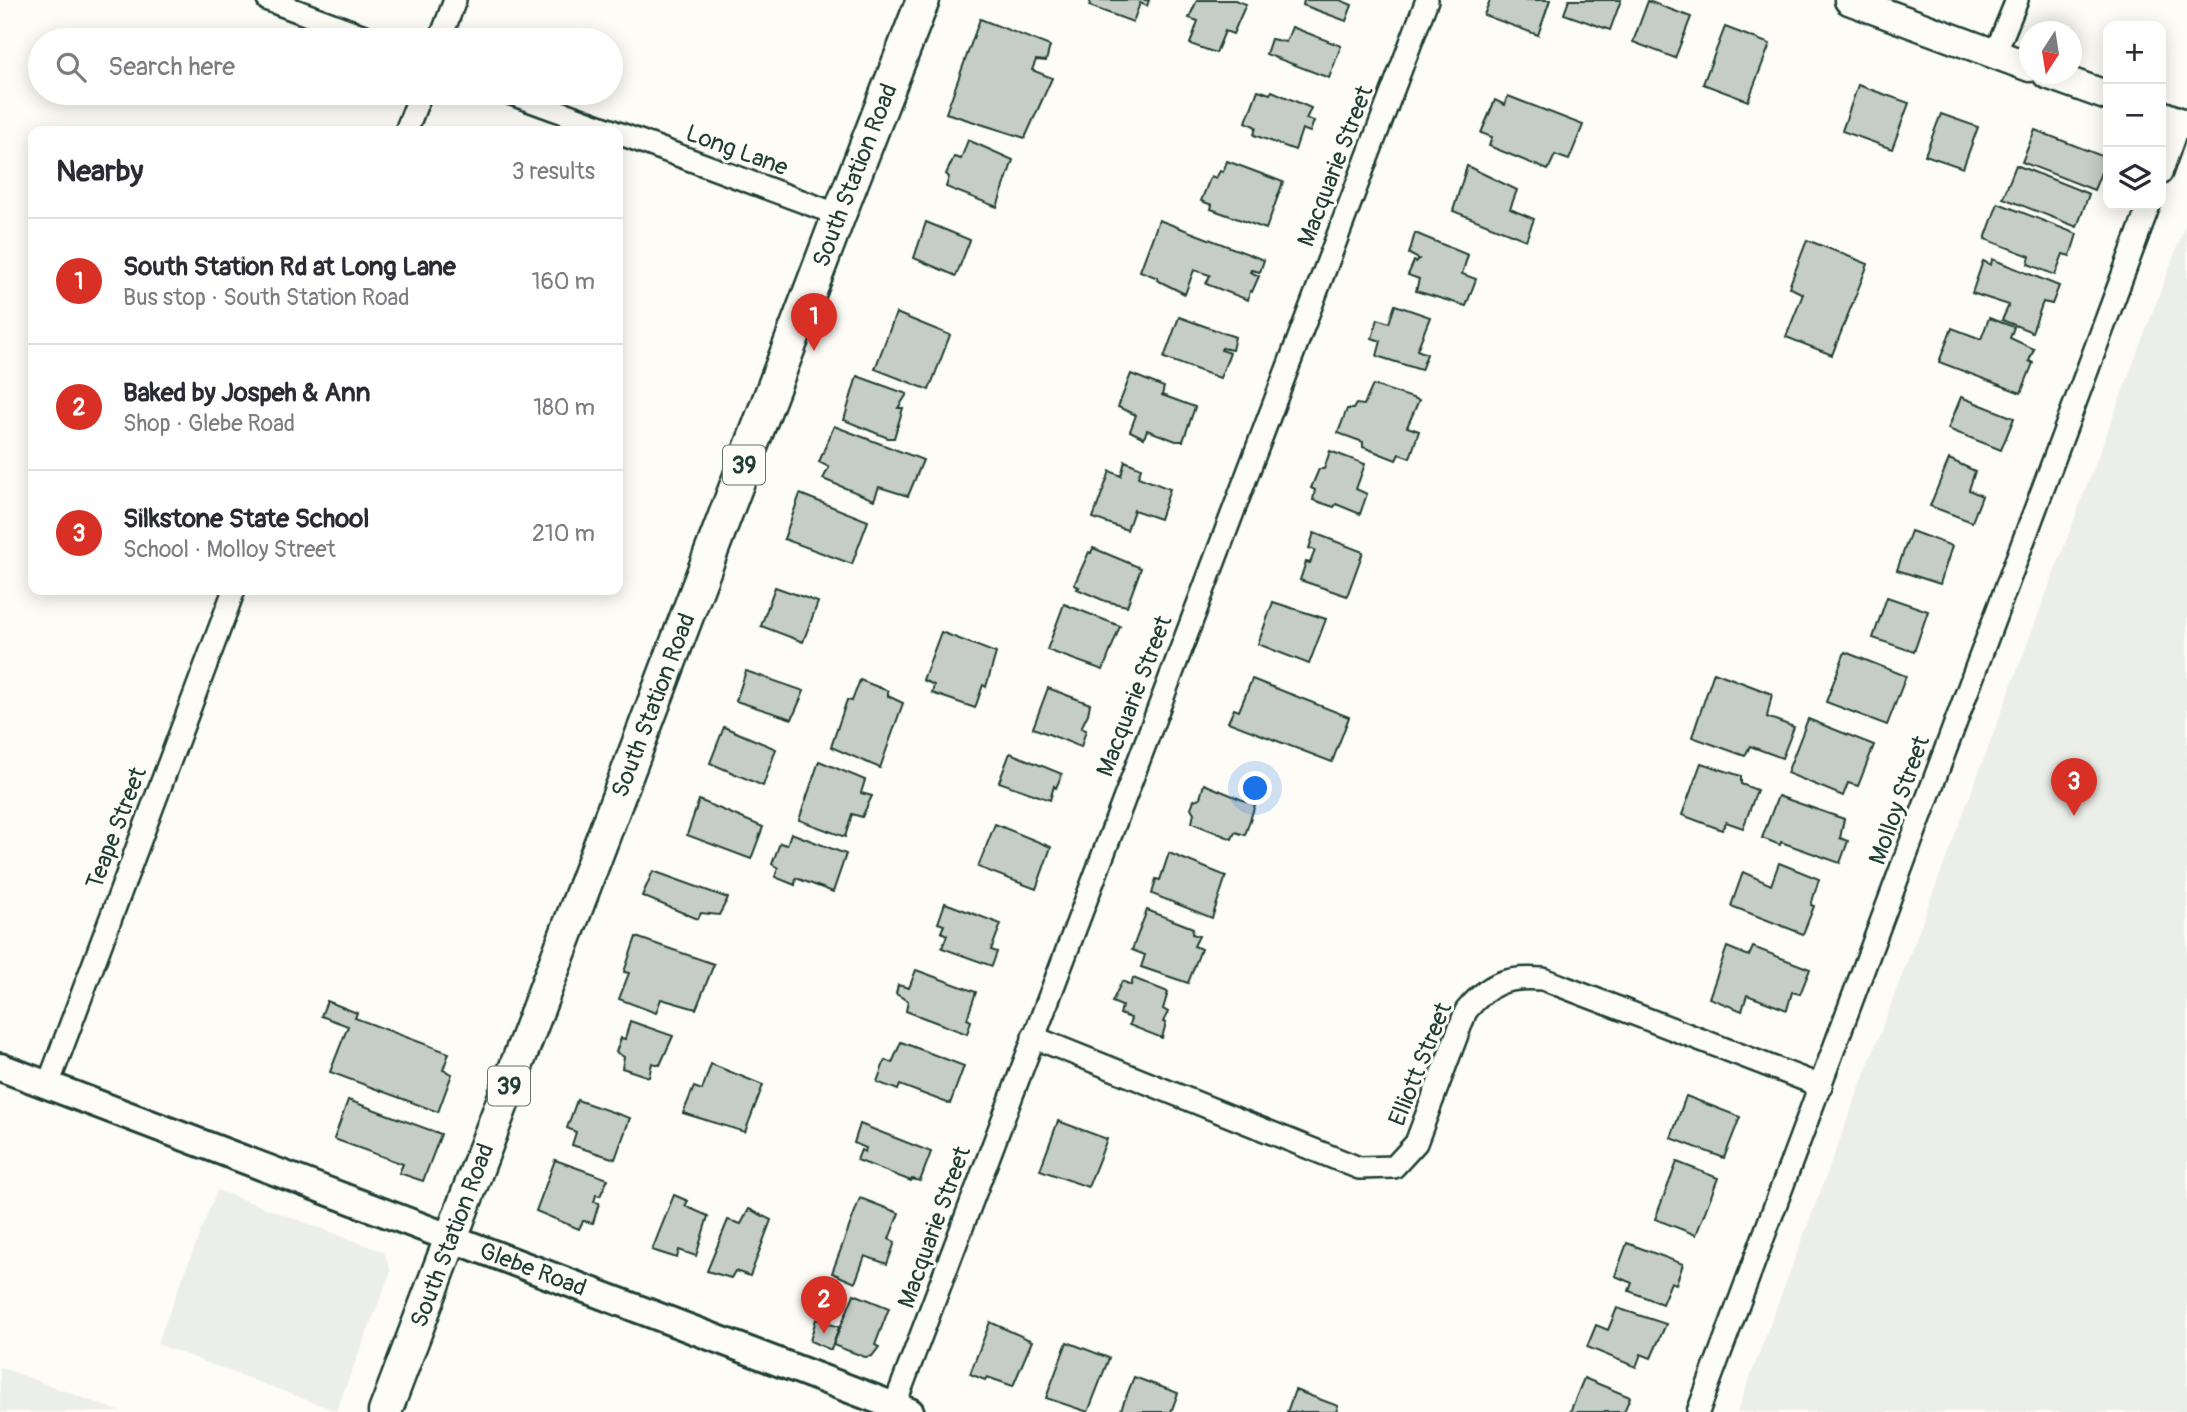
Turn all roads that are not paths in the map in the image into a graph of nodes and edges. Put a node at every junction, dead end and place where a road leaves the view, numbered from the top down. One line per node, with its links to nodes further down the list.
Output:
1 (268, 0): 7 (street)
2 (455, 0): 8 (street)
3 (923, 0): 21 (main road, South Station Road / 39)
4 (1427, 0): 23 (street, Macquarie Street)
5 (1849, 0): 9 (main road)
6 (2017, 0): 9 (street)
7 (343, 28)
8 (444, 28)
9 (1995, 54): 10 (main road)
10 (2019, 63)
11 (2075, 84): 12 (main road)
12 (2103, 94)
13 (416, 105): 16 (street)
14 (542, 105): 17 (street, Long Lane)
15 (2176, 121): 19 (street)
16 (408, 126)
17 (599, 126)
18 (623, 135): 21 (street, Long Lane)
19 (2166, 156)
20 (2147, 210): 26 (street, Molloy Street)
21 (839, 215): 27 (main road, South Station Road / 39)
22 (232, 595): 25 (street, Teape Street)
23 (1032, 1037): 26 (street, Elliott Street); 28 (street, Macquarie Street)
24 (0, 1067): 25 (street, Glebe Road)
25 (48, 1085): 27 (street, Glebe Road)
26 (1821, 1086): 30 (street, Molloy Street)
27 (450, 1239): 28 (street, Glebe Road); 29 (main road, South Station Road / 39)
28 (899, 1410)
29 (385, 1412)
30 (1698, 1412)

